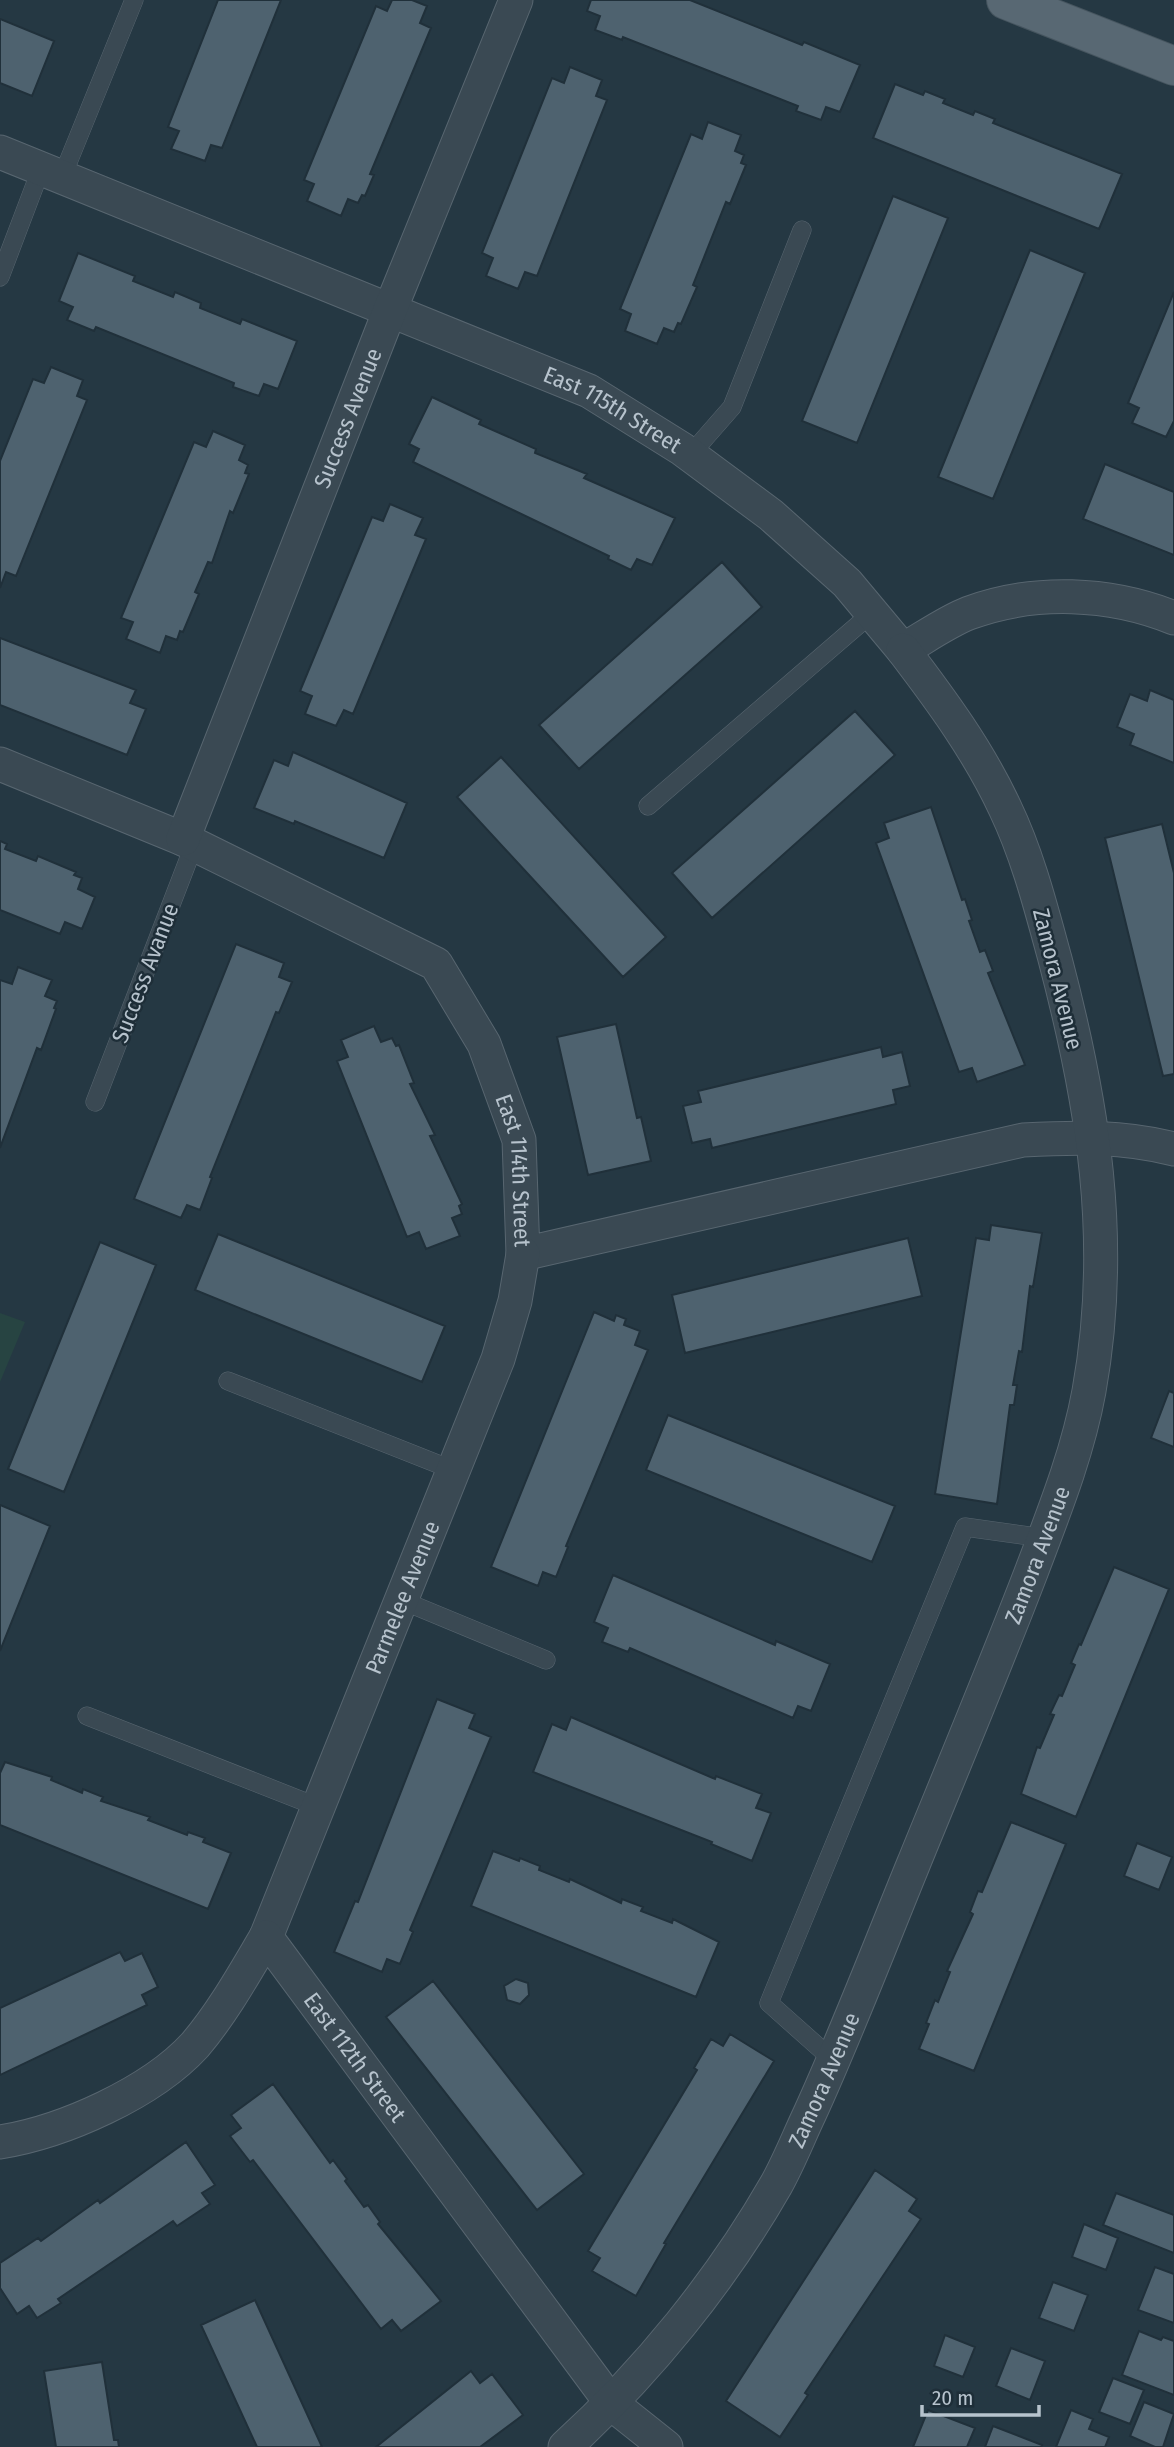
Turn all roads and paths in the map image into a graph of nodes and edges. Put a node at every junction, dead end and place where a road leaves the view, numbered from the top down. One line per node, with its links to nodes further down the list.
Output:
1 (134, 0): 6 (lane)
2 (516, 0): 9 (street, Success Avenue)
3 (1006, 0): 4 (main road)
4 (1173, 61)
5 (0, 152): 6 (street, East 115th Street)
6 (51, 173): 8 (lane); 9 (street, East 115th Street)
7 (802, 230): 10 (lane)
8 (0, 277)
9 (390, 310): 10 (street, East 115th Street); 16 (street, Success Avenue)
10 (690, 455): 11 (street, East 115th Street)
11 (872, 613): 13 (street, East 115th Street); 15 (lane)
12 (1174, 618): 13 (street)
13 (903, 650): 18 (street, Zamora Avenue)
14 (0, 764): 16 (street, East 114th Street)
15 (648, 806)
16 (188, 842): 17 (lane, Success Avanue); 20 (street, East 114th Street)
17 (95, 1102)
18 (1093, 1137): 19 (street, East 114th Street); 20 (street, East 114th Street); 23 (street, Zamora Avenue)
19 (1174, 1149)
20 (523, 1254): 22 (street, Parmelee Avenue)
21 (228, 1381): 22 (lane)
22 (453, 1470): 24 (street, Parmelee Avenue)
23 (1044, 1538): 29 (street, Zamora Avenue); 29 (lane)
24 (401, 1600): 25 (lane); 27 (street, Parmelee Avenue)
25 (546, 1660)
26 (87, 1716): 27 (lane)
27 (317, 1807): 28 (street, Parmelee Avenue)
28 (266, 1937): 30 (street); 31 (street, East 112th Street)
29 (833, 2060): 31 (street, Zamora Avenue)
30 (0, 2142)
31 (612, 2404): 32 (street, Zamora Avenue); 33 (street, East 112th Street)
32 (565, 2447)
33 (666, 2447)

